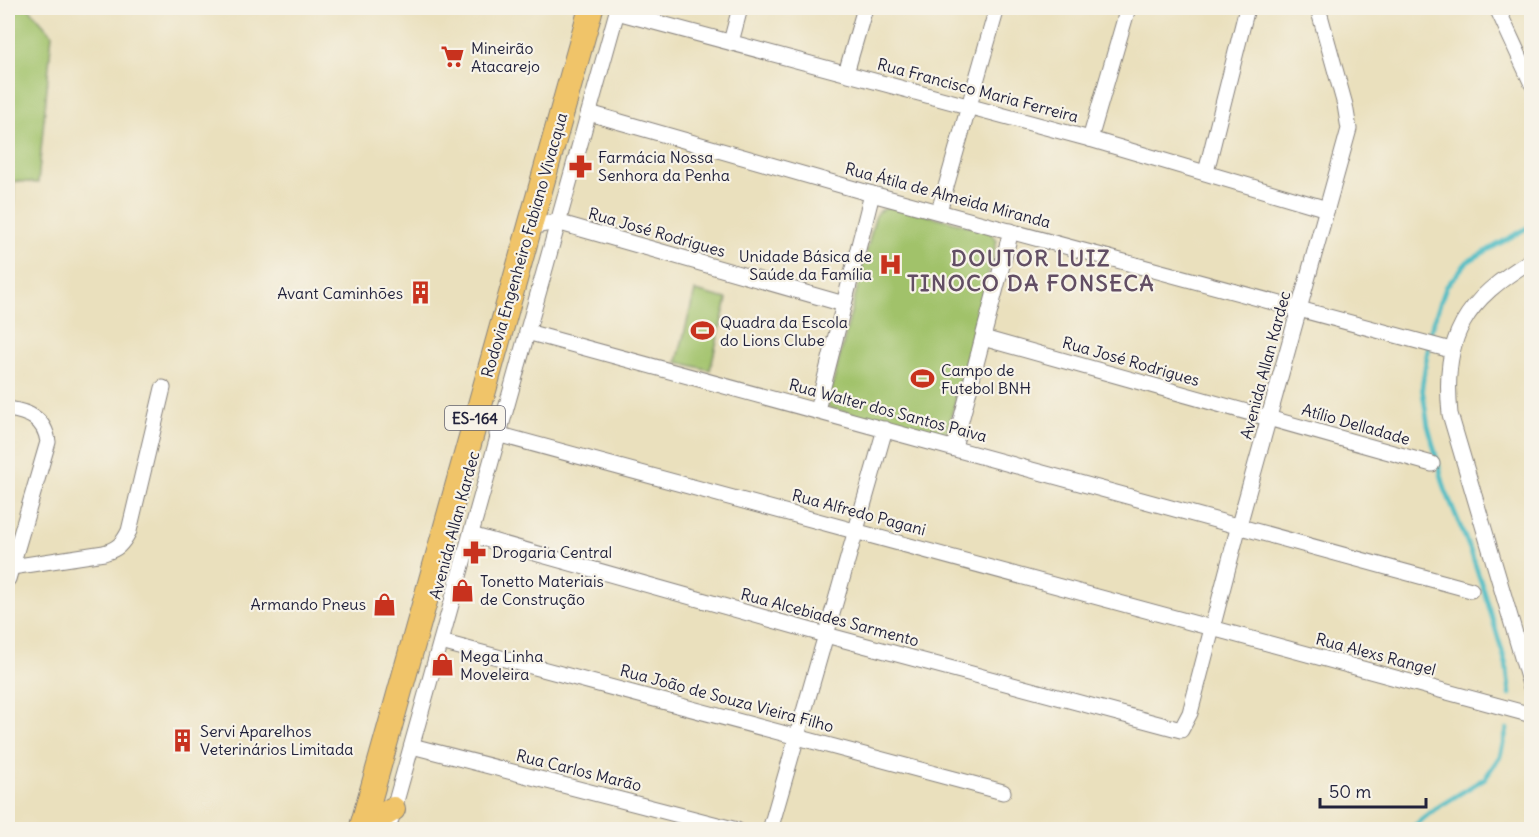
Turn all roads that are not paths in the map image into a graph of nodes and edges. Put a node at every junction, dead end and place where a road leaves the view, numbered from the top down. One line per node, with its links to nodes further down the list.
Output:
1 (591, 8): 21 (highway, Rodovia Engenheiro Fabiano Vivacqua / ES-164)
2 (740, 8): 10 (street)
3 (865, 8): 11 (street)
4 (997, 8): 13 (street)
5 (1128, 8): 15 (street)
6 (1247, 8): 16 (street)
7 (1318, 8): 18 (street, Avenida Allan Kardec)
8 (1497, 8): 12 (street)
9 (618, 10): 10 (street, Rua Francisco Maria Ferreira); 14 (street, Avenida Allan Kardec)
10 (731, 42): 11 (street, Rua Francisco Maria Ferreira)
11 (846, 73): 13 (street, Rua Francisco Maria Ferreira)
12 (1532, 84)
13 (969, 106): 15 (street, Rua Francisco Maria Ferreira); 19 (street)
14 (589, 113): 17 (street, Rua Átila de Almeida Miranda); 20 (street, Avenida Allan Kardec)
15 (1090, 139): 16 (street, Rua Francisco Maria Ferreira)
16 (1206, 171): 18 (street, Rua Francisco Maria Ferreira)
17 (872, 194): 19 (street, Rua Átila de Almeida Miranda); 24 (street)
18 (1327, 209): 25 (street, Avenida Allan Kardec)
19 (939, 211): 22 (street, Rua Átila de Almeida Miranda)
20 (557, 222): 21 (street, Rua José Rodrigues); 24 (street, Rua José Rodrigues); 26 (street, Avenida Allan Kardec)
21 (528, 228): 53 (highway, Rodovia Engenheiro Fabiano Vivacqua / ES-164)
22 (1011, 231): 25 (street, Rua Átila de Almeida Miranda); 27 (street)
23 (1532, 260): 28 (street)
24 (844, 304): 31 (street)
25 (1299, 309): 28 (street, Rua Átila de Almeida Miranda); 32 (street, Avenida Allan Kardec)
26 (527, 332): 31 (street, Rua Walter dos Santos Paiva); 34 (street, Avenida Allan Kardec)
27 (983, 338): 32 (street, Rua José Rodrigues); 35 (street)
28 (1444, 349): 45 (street)
29 (163, 388): 40 (street)
30 (8, 409): 40 (street)
31 (817, 410): 33 (street, Rua Walter dos Santos Paiva)
32 (1269, 418): 36 (street, Atílio Delladade); 37 (street, Avenida Allan Kardec)
33 (885, 429): 35 (street, Rua Walter dos Santos Paiva); 38 (street)
34 (497, 434): 38 (street, Rua Alfredo Pagani); 39 (street, Avenida Allan Kardec)
35 (954, 447): 37 (street, Rua Walter dos Santos Paiva)
36 (1432, 464)
37 (1239, 525): 41 (street, Rua Walter dos Santos Paiva); 42 (street, Avenida Allan Kardec)
38 (856, 530): 42 (street, Rua Alfredo Pagani); 43 (street)
39 (471, 536): 43 (street, Rua Alcebiades Sarmento); 44 (street, Avenida Allan Kardec)
40 (10, 573)
41 (1471, 590)
42 (1211, 629): 46 (street, Rua Alexs Rangel); 47 (street, Avenida Allan Kardec)
43 (826, 635): 47 (street, Rua Alcebiades Sarmento); 48 (street)
44 (441, 642): 48 (street, Rua João de Souza Vieira Filho); 49 (street, Avenida Allan Kardec)
45 (1532, 691)
46 (1532, 715)
47 (1180, 730)
48 (797, 735): 50 (street, Rua João de Souza Vieira Filho); 55 (street)
49 (412, 746): 51 (street, Avenida Allan Kardec); 52 (street, Rua Carlos Marão)
50 (1003, 792)
51 (391, 819): 53 (highway)
52 (686, 823): 54 (street, Rua Carlos Marão)
53 (361, 829)
54 (737, 830)
55 (770, 830)

